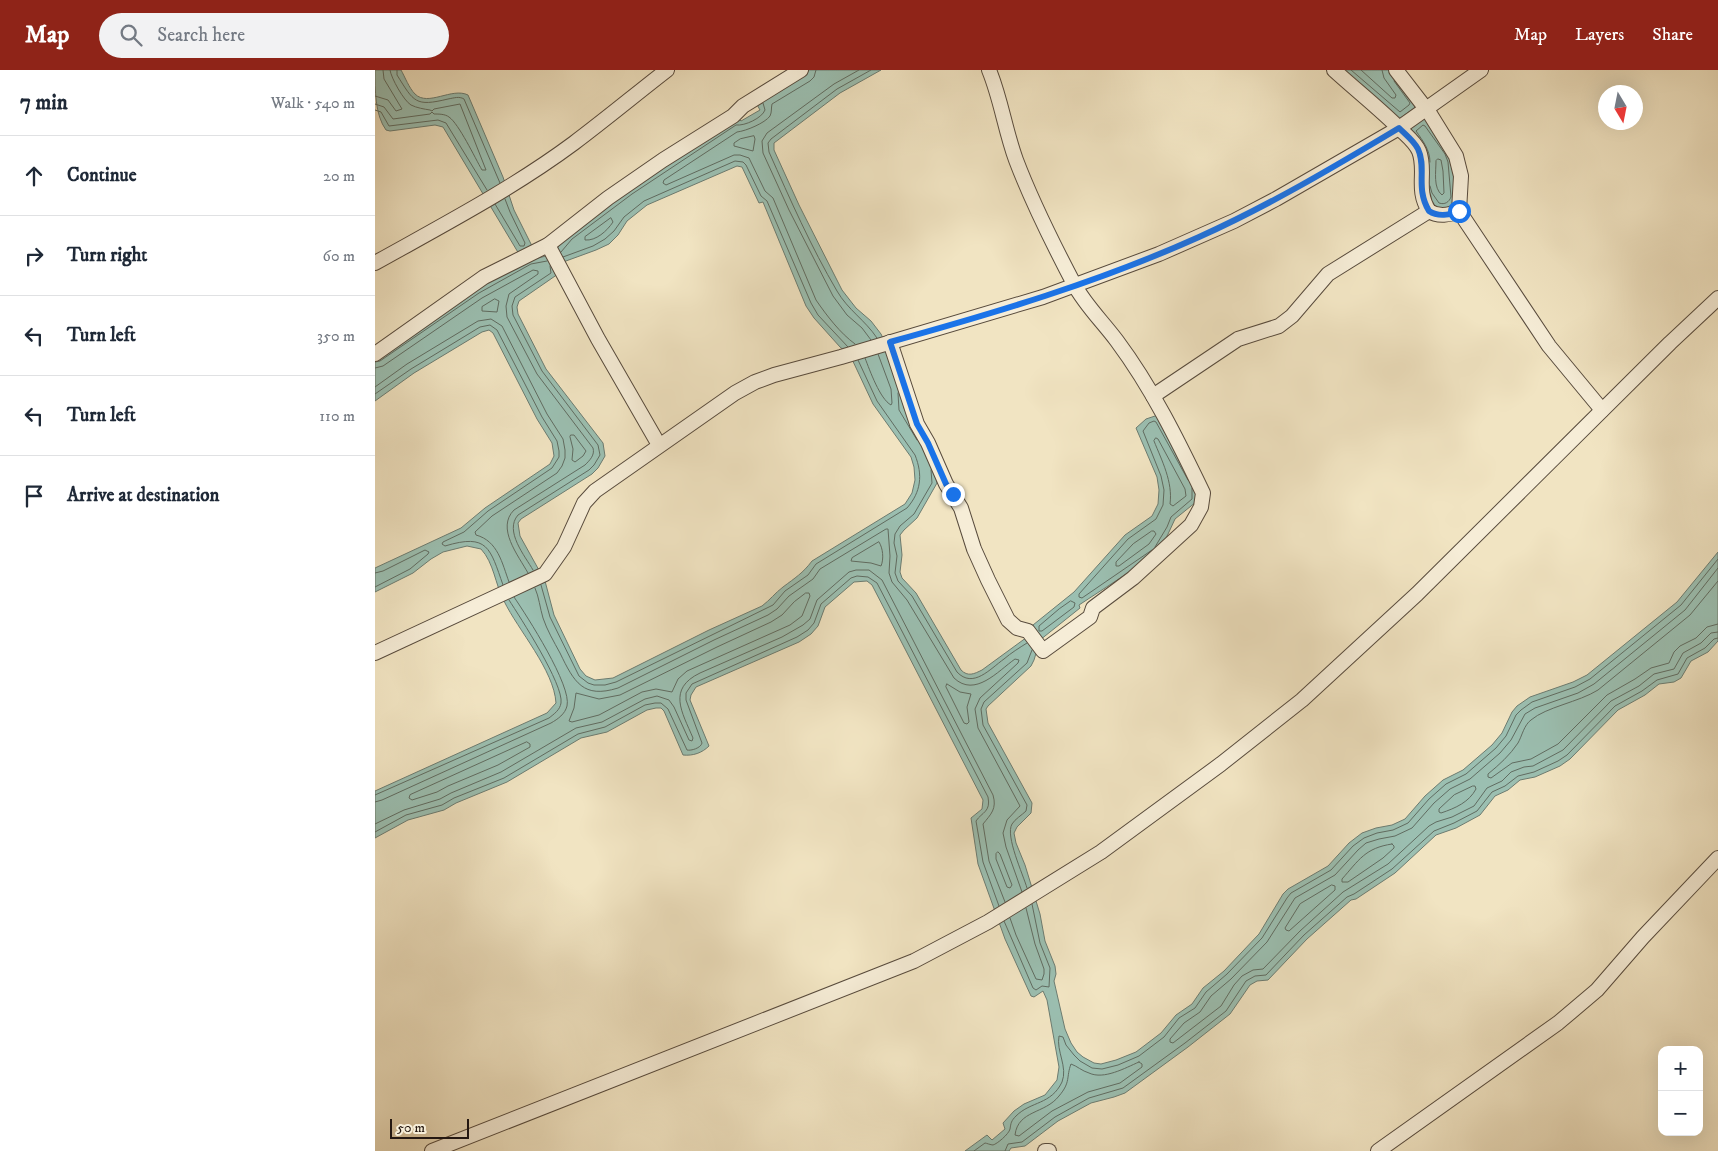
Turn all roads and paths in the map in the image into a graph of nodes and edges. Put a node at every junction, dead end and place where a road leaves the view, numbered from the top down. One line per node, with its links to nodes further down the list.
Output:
1 (667, 70): 12 (street)
2 (801, 70): 11 (street)
3 (989, 70): 13 (street)
4 (1334, 70): 8 (street)
5 (1395, 70): 7 (street)
6 (1481, 70): 7 (street)
7 (1426, 109): 8 (street); 10 (street)
8 (1399, 128): 9 (street); 13 (street)
9 (1429, 211): 10 (street); 17 (street)
10 (1459, 211): 18 (street)
11 (550, 248): 16 (street); 19 (street)
12 (375, 263)
13 (1075, 286): 15 (street); 17 (street)
14 (1718, 298): 18 (street)
15 (889, 342): 17 (street); 19 (street)
16 (375, 354)
17 (1153, 396)
18 (1602, 410): 23 (street)
19 (659, 446): 20 (street)
20 (375, 653)
21 (1718, 858): 22 (street)
22 (1386, 1149)
23 (432, 1151)
24 (1045, 1151): 25 (street)
25 (1049, 1151)

